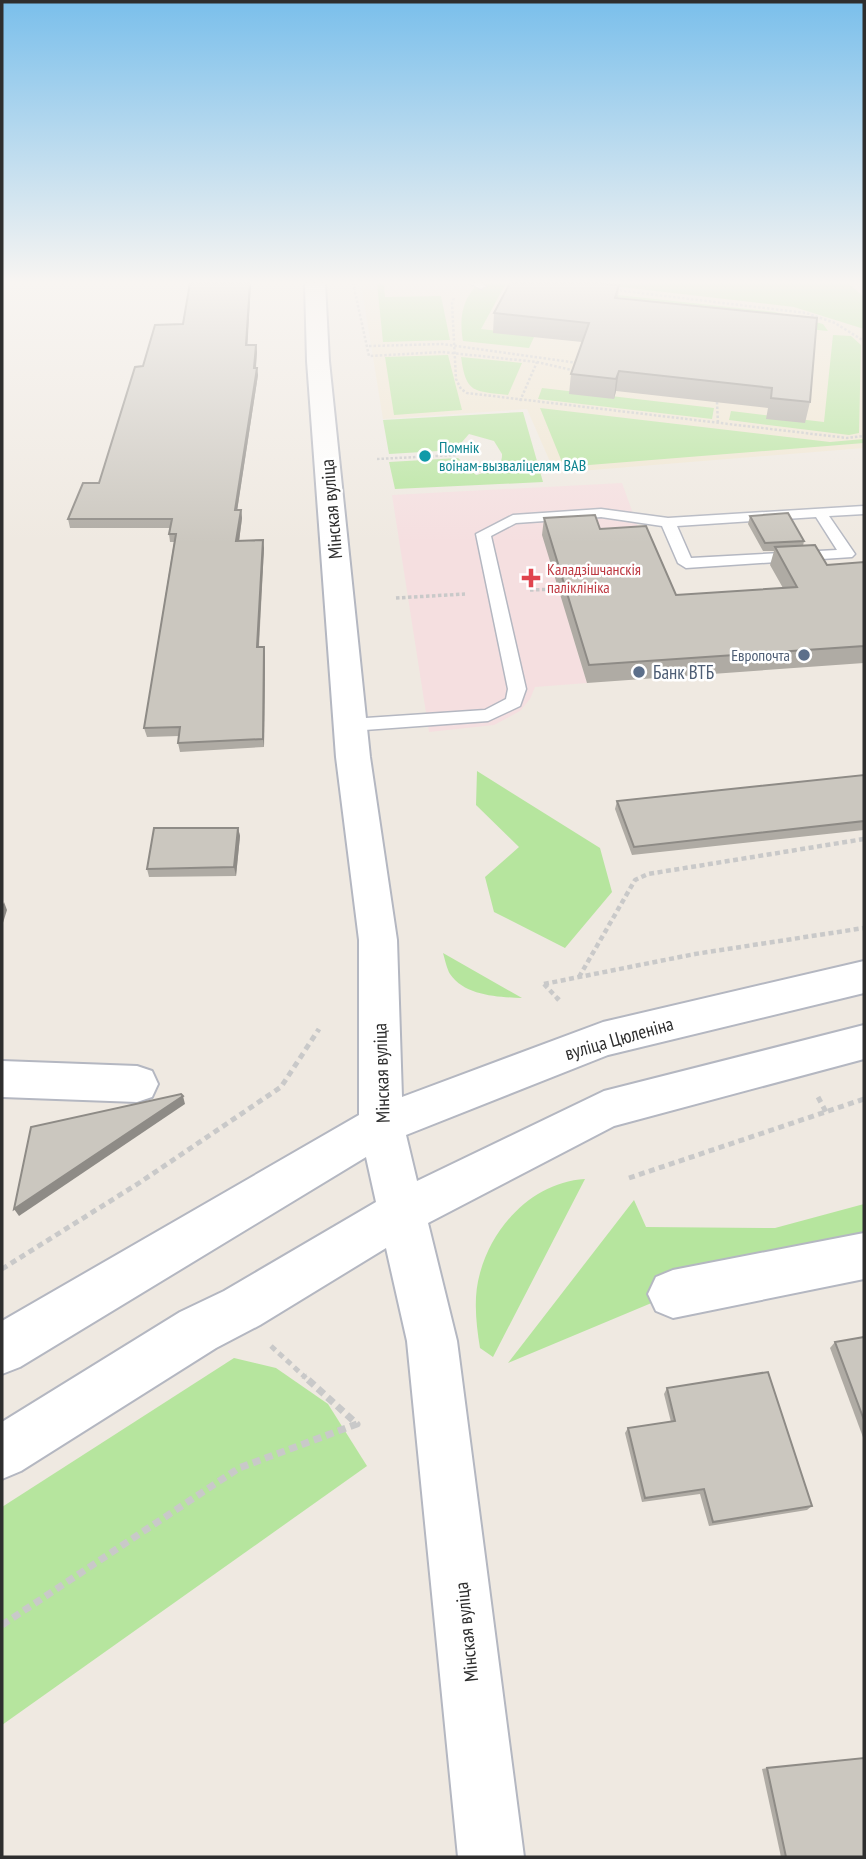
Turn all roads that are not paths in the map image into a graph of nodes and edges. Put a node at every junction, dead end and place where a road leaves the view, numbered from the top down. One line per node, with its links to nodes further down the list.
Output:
1 (319, 370): 5 (street, Мінская вуліца)
2 (864, 510): 3 (lane)
3 (820, 513): 4 (lane); 4 (lane)
4 (668, 522): 5 (lane)
5 (351, 725): 10 (street, Мінская вуліца)
6 (864, 977): 10 (street, вуліца Цюленіна)
7 (864, 1042): 11 (street)
8 (2, 1079): 9 (street)
9 (137, 1084)
10 (382, 1125): 11 (street, Мінская вуліца); 14 (street, вуліца Цюленіна)
11 (404, 1211): 15 (street); 16 (street, Мінская вуліца)
12 (864, 1256): 13 (street)
13 (673, 1294)
14 (2, 1349)
15 (2, 1452)
16 (491, 1857)

